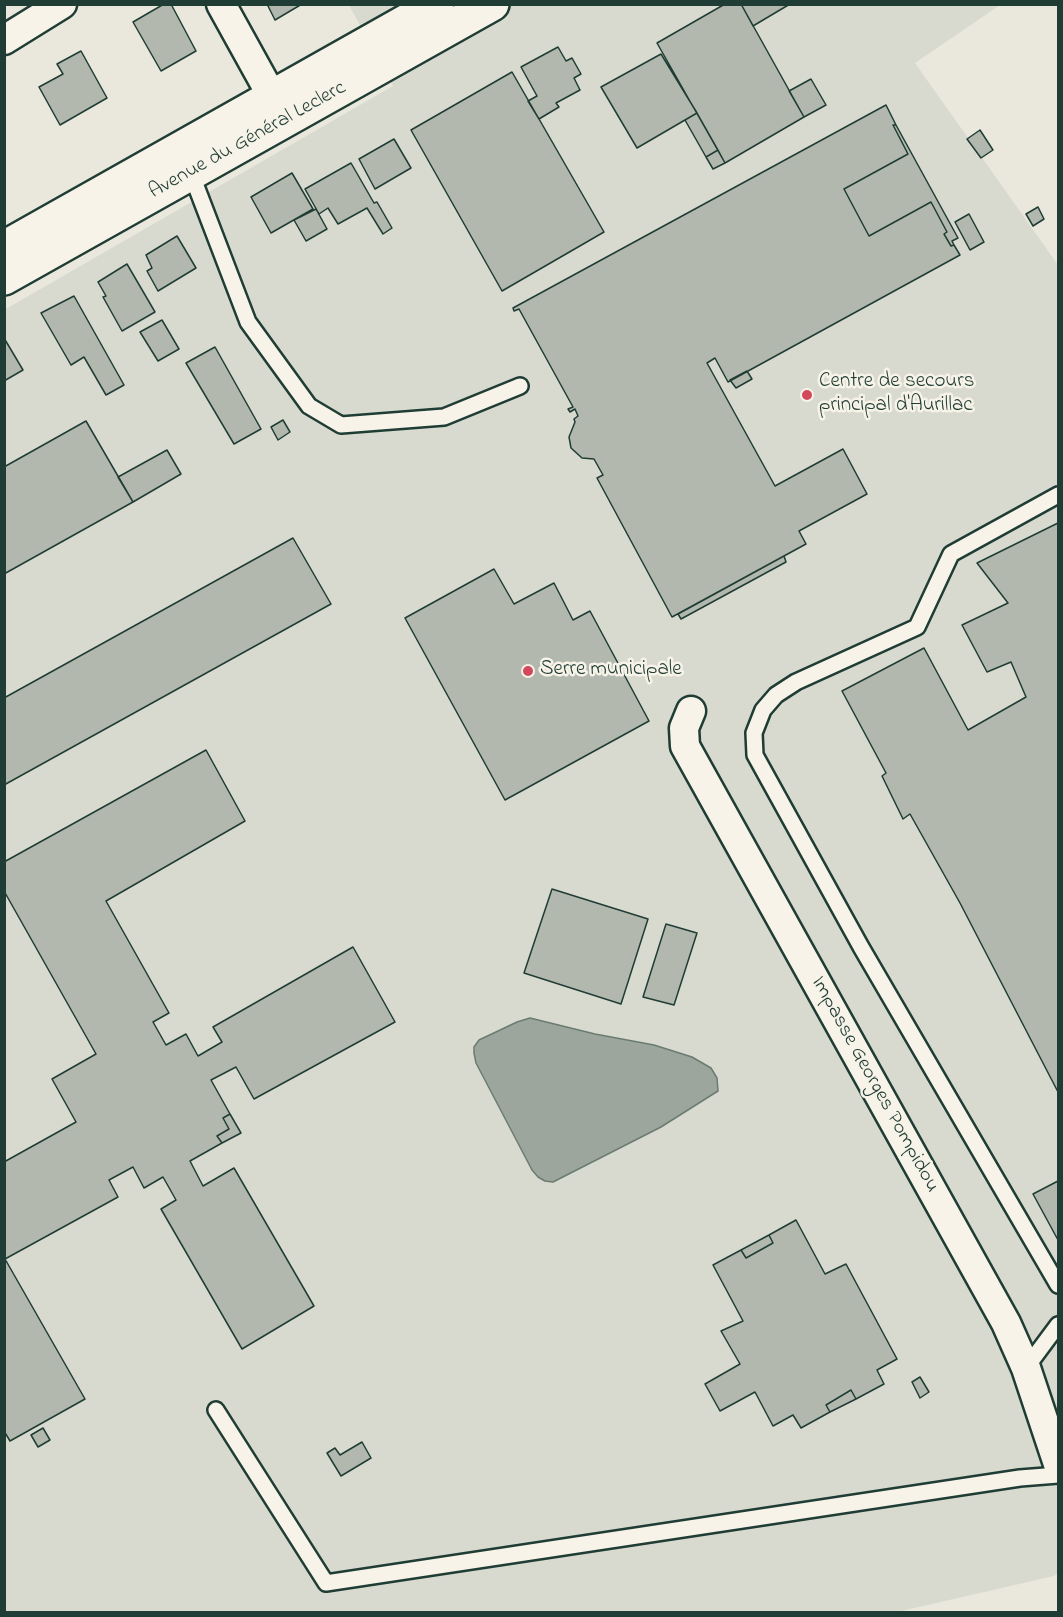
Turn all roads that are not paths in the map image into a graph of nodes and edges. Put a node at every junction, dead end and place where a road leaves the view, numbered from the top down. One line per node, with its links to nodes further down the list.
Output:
1 (62, 4): 5 (street)
2 (221, 4): 6 (street)
3 (437, 4): 6 (street, Avenue du Général Leclerc)
4 (492, 4): 7 (street, Avenue du Général Leclerc)
5 (4, 40)
6 (273, 98): 8 (street, Avenue du Général Leclerc)
7 (191, 173): 9 (street, Avenue du Général Leclerc); 10 (lane)
8 (4, 248)
9 (4, 278)
10 (520, 386)
11 (1059, 495): 13 (lane)
12 (691, 711): 15 (street, Impasse Georges Pompidou)
13 (1059, 1285)
14 (1059, 1326): 15 (lane)
15 (1026, 1368): 17 (street, Impasse Georges Pompidou)
16 (216, 1410): 18 (lane)
17 (1059, 1464)
18 (1059, 1475)

